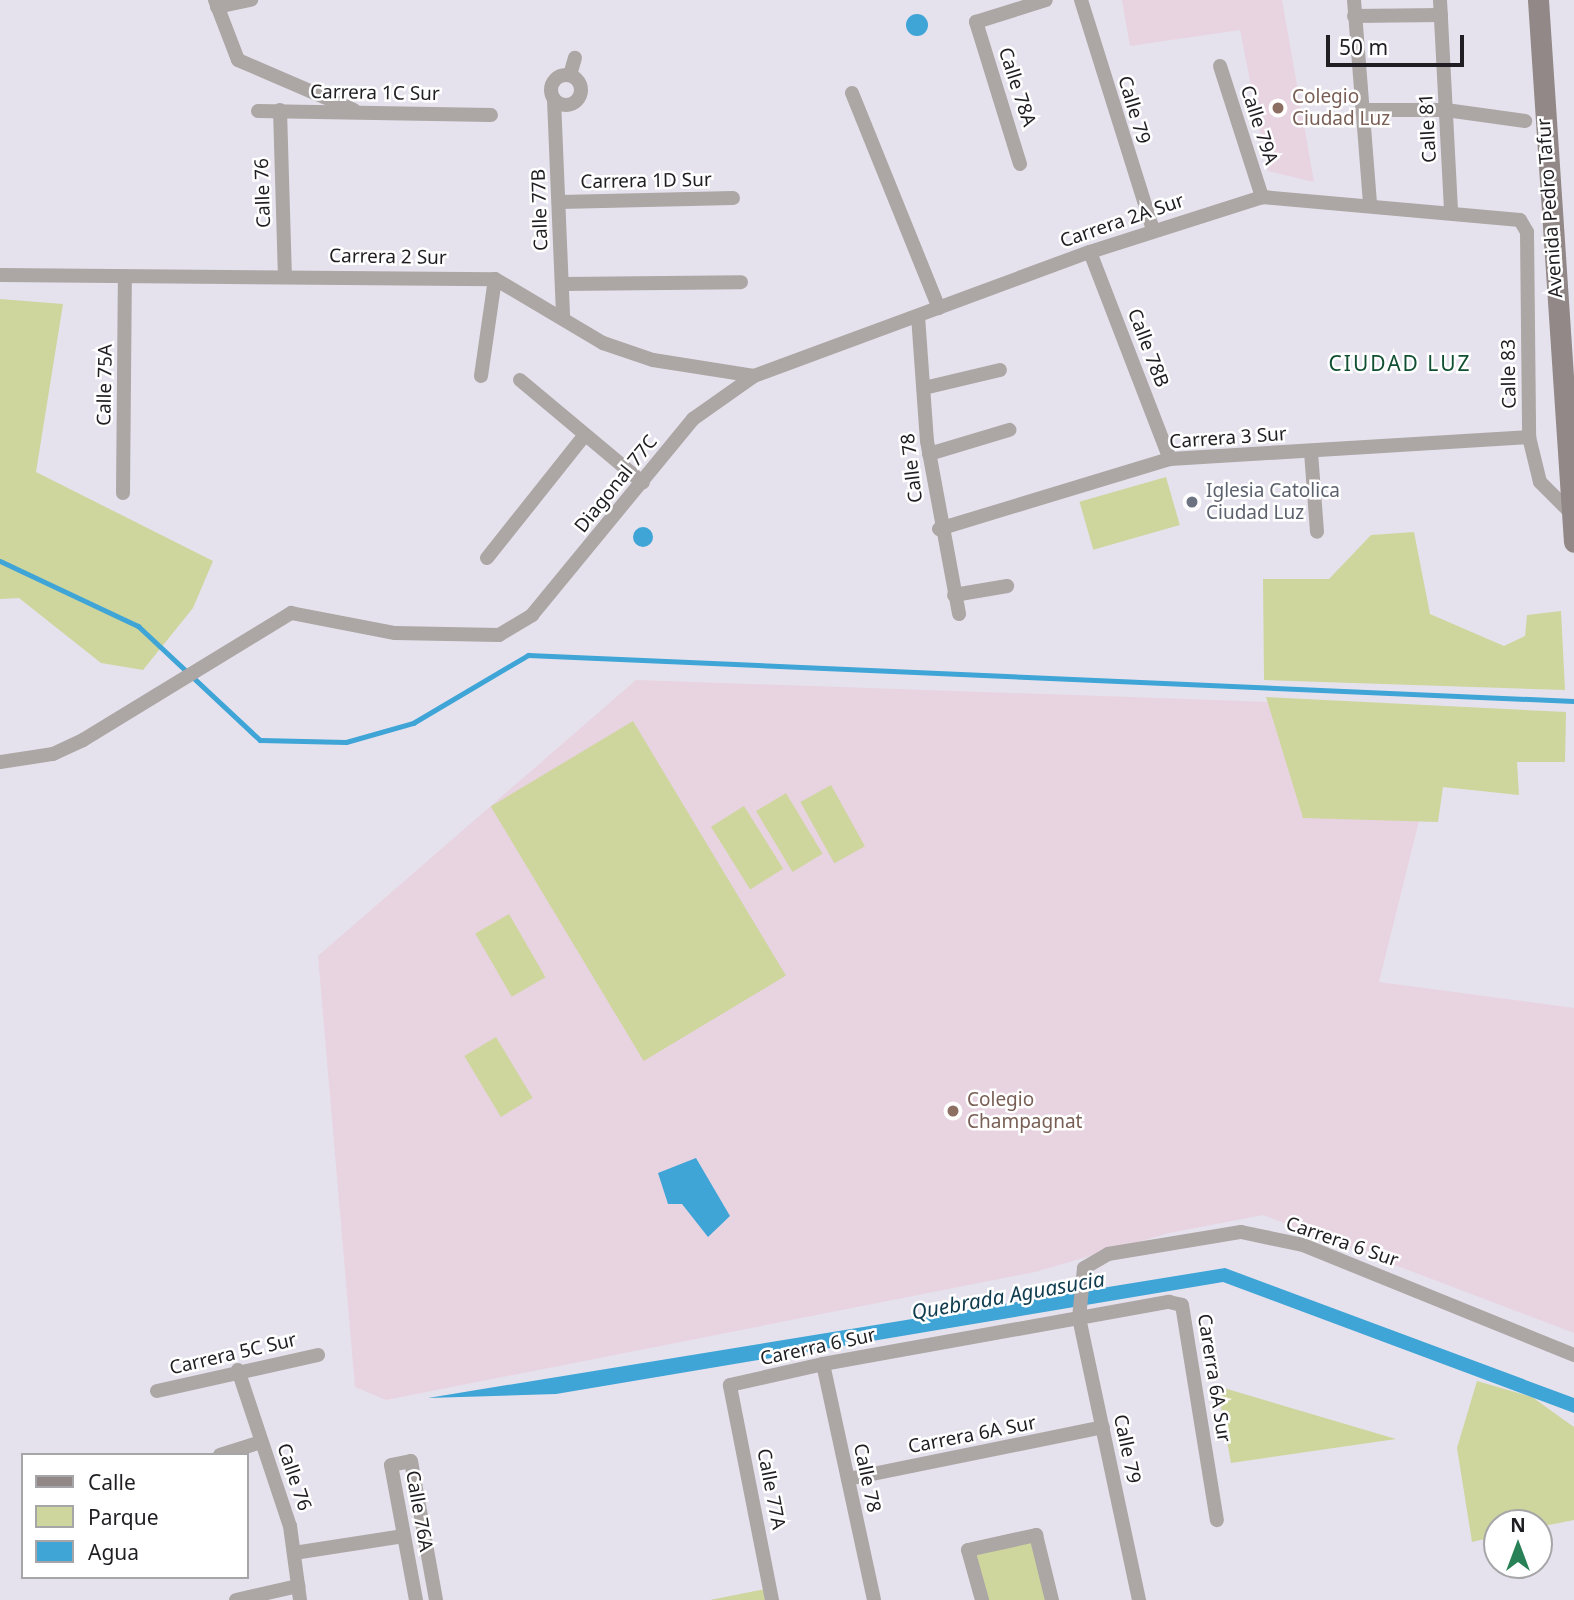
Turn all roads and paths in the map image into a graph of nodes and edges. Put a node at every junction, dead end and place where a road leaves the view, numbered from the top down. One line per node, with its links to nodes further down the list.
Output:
1 (251, 0): 7 (street)
2 (1046, 0): 22 (street, Calle 78A)
3 (1081, 0): 29 (street, Calle 79)
4 (1353, 0): 9 (street)
5 (1440, 0): 8 (street, Calle 81)
6 (1538, 0): 53 (main road, Avenida Pedro Tafur)
7 (216, 3): 19 (street)
8 (1441, 15): 9 (street); 17 (street, Calle 81)
9 (1354, 16): 16 (street)
10 (575, 58): 12 (street)
11 (1220, 66): 23 (street, Calle 79A)
12 (570, 75): 14 (street); 14 (street)
13 (852, 93): 37 (street)
14 (554, 100): 25 (street, Calle 77B)
15 (280, 110): 18 (street, Carrera 1C Sur); 19 (street, Carrera 1C Sur); 31 (street, Calle 76)
16 (1361, 110): 17 (street); 26 (street)
17 (1446, 110): 21 (street); 27 (street, Calle 81)
18 (258, 111)
19 (356, 112): 20 (street, Carrera 1C Sur)
20 (491, 115)
21 (1525, 121)
22 (1020, 164)
23 (1262, 197): 26 (street, Carrera 2A Sur); 29 (street, Carrera 2A Sur)
24 (733, 198): 25 (street, Carrera 1D Sur)
25 (560, 202): 36 (street, Calle 77B)
26 (1370, 202): 27 (street, Carrera 2A Sur)
27 (1451, 213): 28 (street, Carrera 2A Sur)
28 (1520, 220): 47 (street, Calle 83)
29 (1153, 230): 30 (street, Carrera 2A Sur)
30 (1090, 252): 37 (street, Carrera 2A Sur); 50 (street, Calle 78B)
31 (285, 274): 33 (street, Carrera 2 Sur); 34 (street, Carrera 2 Sur)
32 (0, 275): 33 (street, Carrera 2 Sur)
33 (125, 277): 52 (street, Calle 75A)
34 (495, 279): 39 (street, Carrera 2 Sur); 41 (street)
35 (741, 282): 36 (street)
36 (562, 284): 39 (street, Calle 77B)
37 (939, 308): 38 (street, Carrera 2A Sur)
38 (918, 316): 42 (street, Carrera 2A Sur); 44 (street, Calle 78)
39 (563, 318): 42 (street, Carrera 2 Sur)
40 (1000, 370): 44 (street)
41 (481, 376)
42 (754, 376): 51 (street, Diagonal 77C)
43 (520, 380): 46 (street)
44 (924, 388): 49 (street, Calle 78)
45 (1009, 430): 49 (street)
46 (584, 436): 51 (street); 57 (street)
47 (1529, 437): 48 (street, Carrera 3 Sur); 53 (street, Calle 83)
48 (1311, 452): 50 (street, Carrera 3 Sur); 55 (street)
49 (929, 454): 54 (street, Calle 78)
50 (1170, 459): 54 (street, Carrera 3 Sur)
51 (643, 483): 61 (street, Diagonal 77C)
52 (123, 493)
53 (1573, 516): 56 (main road, Avenida Pedro Tafur)
54 (939, 529): 59 (street, Calle 78)
55 (1317, 532)
56 (1574, 542)
57 (487, 558)
58 (1007, 586): 59 (street)
59 (954, 595): 60 (street, Calle 78)
60 (959, 614)
61 (0, 762)
62 (1078, 1312): 64 (street, Carrera 6 Sur); 65 (street, Carerra 6 Sur); 69 (street, Calle 79); 73 (street, Carerra 6A Sur)
63 (318, 1355): 66 (street, Carrera 5C Sur)
64 (1574, 1355)
65 (823, 1364): 67 (street, Carerra 6 Sur); 72 (street, Calle 78)
66 (238, 1370): 68 (street, Carrera 5C Sur); 70 (street, Calle 76)
67 (730, 1385): 82 (street, Calle 77A)
68 (157, 1391)
69 (1103, 1427): 72 (street, Carrera 6A Sur); 86 (street, Calle 79)
70 (261, 1443): 71 (street); 75 (street, Calle 76)
71 (227, 1453)
72 (848, 1479): 83 (street, Calle 78)
73 (1217, 1520)
74 (404, 1536): 75 (street); 76 (street, Calle 76A); 77 (street, Calle 76A)
75 (294, 1553): 78 (street, Calle 76)
76 (430, 1570): 77 (street); 81 (street, Calle 76A)
77 (411, 1574): 80 (street, Calle 76A)
78 (299, 1593): 79 (street)
79 (236, 1600)
80 (416, 1600)
81 (436, 1600)
82 (772, 1600)
83 (874, 1600)
84 (982, 1600): 85 (street)
85 (1052, 1600)
86 (1139, 1600)

